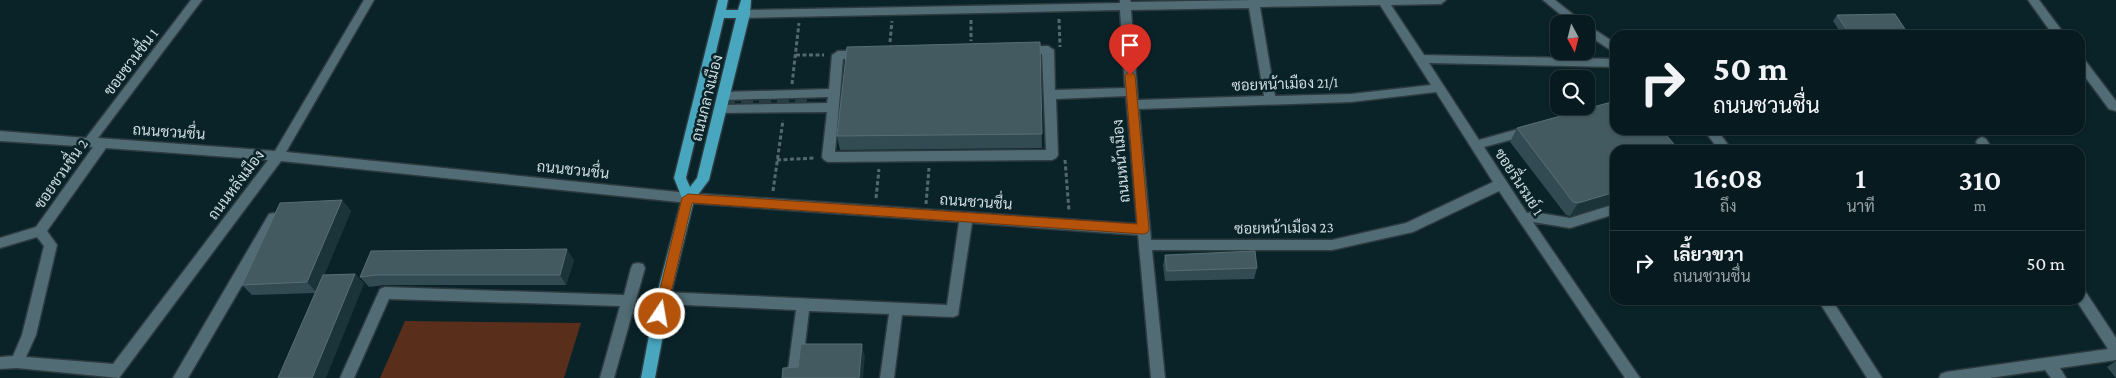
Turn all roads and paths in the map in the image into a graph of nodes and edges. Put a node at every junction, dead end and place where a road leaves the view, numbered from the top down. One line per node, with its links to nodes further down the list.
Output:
1 (197, 0): 45 (street, ซอยชวนชื่น 1)
2 (369, 0): 50 (street, ถนนหลังเมือง)
3 (723, 0): 16 (main road, ถนนกลางเมือง)
4 (746, 0): 17 (main road, ถนนกลางเมือง)
5 (1441, 0): 8 (street)
6 (1548, 0): 18 (street)
7 (2033, 0): 19 (street)
8 (1383, 1): 10 (street); 27 (street, ซอยรื่นรมย์ 1)
9 (1125, 3): 10 (street); 12 (street); 31 (street, ถนนหน้าเมือง)
10 (1254, 4): 36 (street)
11 (959, 5): 13 (street); 14 (street)
12 (1059, 8): 13 (street); 22 (path)
13 (971, 9): 23 (path)
14 (892, 11): 15 (street); 24 (path)
15 (800, 12): 17 (street); 25 (path)
16 (719, 14): 17 (main road); 56 (main road, ถนนกลางเมือง)
17 (744, 14): 35 (main road, ถนนกลางเมือง)
18 (1568, 15)
19 (2055, 30)
20 (1595, 35): 21 (street)
21 (1610, 45)
22 (1048, 50): 23 (street); 34 (street)
23 (971, 52): 24 (street)
24 (890, 54): 26 (street)
25 (795, 55): 26 (path); 33 (path)
26 (838, 55): 32 (street)
27 (1420, 59): 28 (street); 30 (street, ซอยรื่นรมย์ 1)
28 (1610, 62)
29 (2085, 69): 39 (street)
30 (1438, 88): 36 (street, ซอยหน้าเมือง 21/1); 47 (street, ซอยรื่นรมย์ 1)
31 (1131, 92): 34 (street); 37 (street, ถนนหน้าเมือง)
32 (834, 93): 33 (street); 38 (street)
33 (790, 94): 35 (street)
34 (1050, 95): 49 (street)
35 (724, 96): 41 (main road, ถนนกลางเมือง)
36 (1270, 99): 37 (street, ซอยหน้าเมือง 21/1)
37 (1133, 105): 65 (street, ถนนหน้าเมือง)
38 (833, 107): 40 (street); 53 (street)
39 (2116, 107)
40 (784, 108): 41 (street); 54 (path)
41 (721, 109): 56 (main road, ถนนกลางเมือง)
42 (1539, 128): 47 (street)
43 (1714, 135): 48 (street)
44 (0, 136): 45 (street, ถนนชวนชื่น)
45 (88, 142): 46 (street, ถนนชวนชื่น)
46 (103, 143): 50 (street, ถนนชวนชื่น); 66 (street, ซอยชวนชื่น 2)
47 (1476, 145): 55 (street, ซอยรื่นรมย์ 1)
48 (1722, 145)
49 (1052, 155): 52 (street); 64 (path)
50 (278, 156): 56 (street, ถนนชวนชื่น); 80 (street, ถนนหลังเมือง)
51 (880, 156): 52 (street); 53 (street); 58 (path)
52 (929, 156): 60 (path)
53 (828, 157): 54 (path)
54 (777, 160): 57 (path)
55 (1501, 184): 63 (street, ซอยรื่นรมย์ 1); 68 (street, ซอยหน้าเมือง 23)
56 (688, 198): 57 (street, ถนนชวนชื่น); 70 (main road, ถนนกลางเมือง)
57 (771, 204): 58 (street, ถนนชวนชื่น)
58 (875, 211): 60 (street, ถนนชวนชื่น)
59 (1610, 211): 63 (street)
60 (925, 214): 61 (street, ถนนชวนชื่น)
61 (966, 217): 64 (street, ถนนชวนชื่น); 75 (street)
62 (274, 218): 81 (street)
63 (1524, 219): 88 (street, ซอยรื่นรมย์ 1)
64 (1070, 224): 65 (street, ถนนชวนชื่น)
65 (1143, 230): 68 (street, ถนนหน้าเมือง)
66 (40, 231): 67 (street); 77 (street, ซอยชวนชื่น 2)
67 (0, 243)
68 (1146, 245): 87 (street, ถนนหน้าเมือง)
69 (638, 268): 71 (street)
70 (663, 298): 73 (street); 84 (main road, ถนนกลางเมือง)
71 (628, 301): 82 (street); 83 (street)
72 (2085, 303): 76 (street)
73 (803, 304): 75 (street); 85 (street)
74 (1828, 305): 89 (street)
75 (896, 309): 86 (street)
76 (2116, 352): 79 (street)
77 (17, 362): 78 (street); 80 (street)
78 (0, 363)
79 (2048, 364): 90 (street); 91 (street)
80 (114, 375)
81 (180, 378)
82 (347, 378)
83 (607, 378)
84 (648, 378)
85 (794, 378)
86 (887, 378)
87 (1158, 378)
88 (1632, 378)
89 (1875, 378)
90 (1946, 378)
91 (2059, 378)

